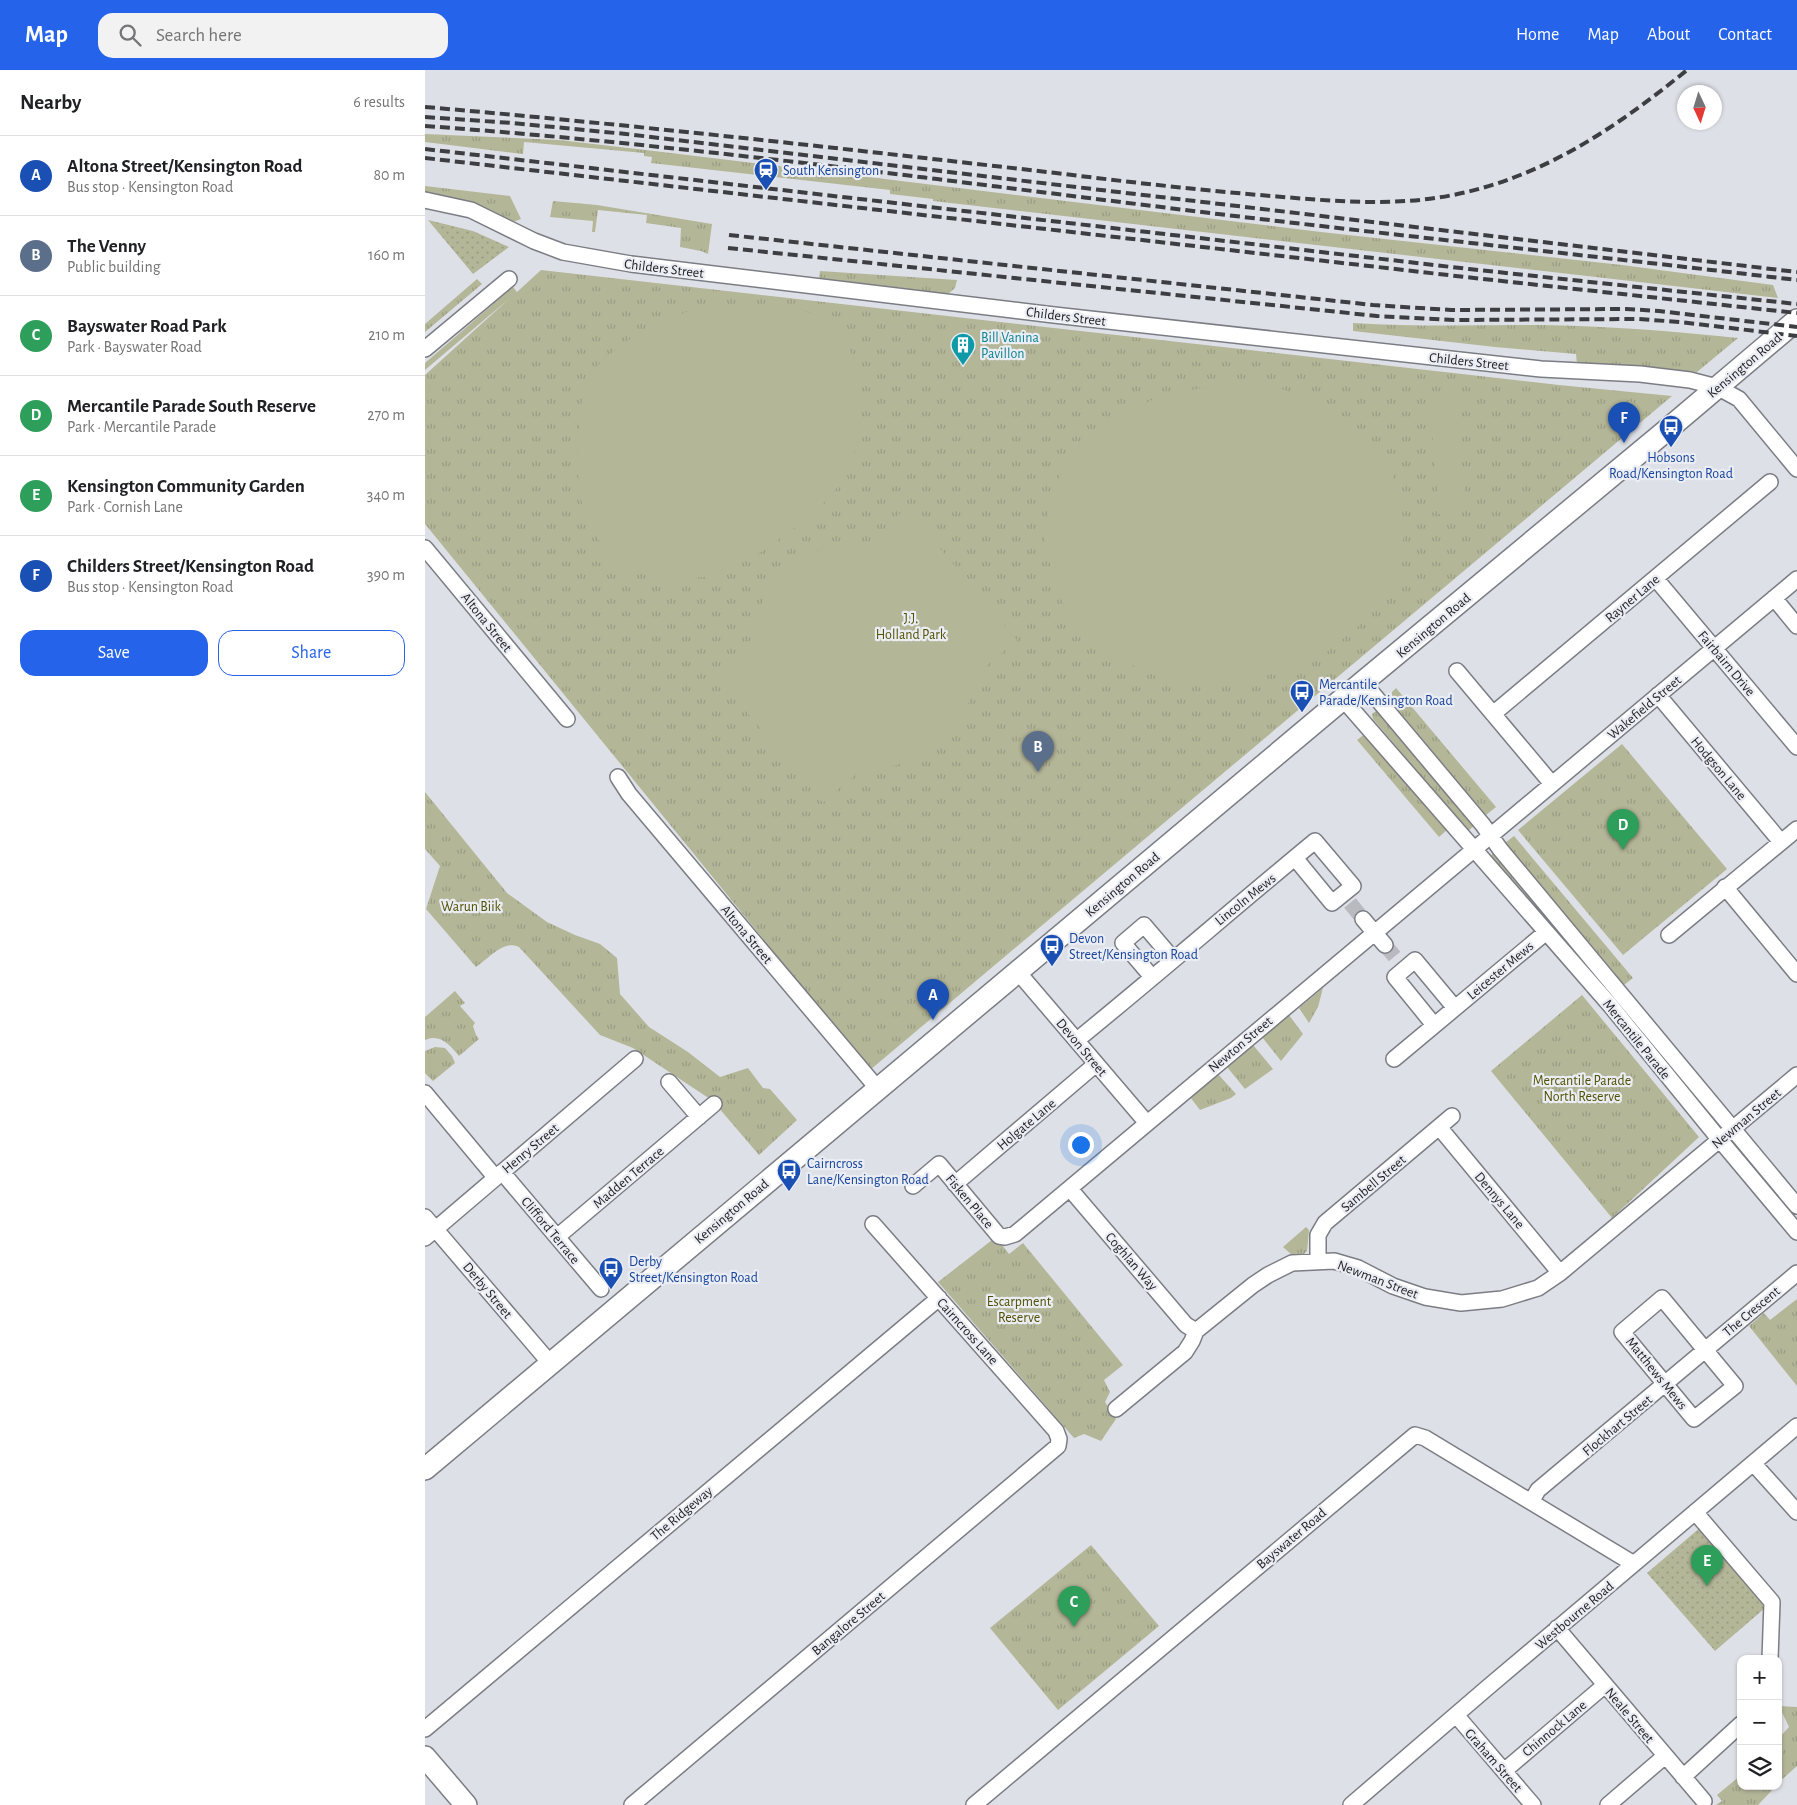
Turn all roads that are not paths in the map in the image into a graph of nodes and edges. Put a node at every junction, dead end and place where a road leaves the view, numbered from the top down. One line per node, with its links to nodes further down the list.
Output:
1 (425, 200): 5 (street, Childers Street)
2 (509, 278): 4 (street)
3 (1797, 320): 5 (street, Kensington Road)
4 (425, 349)
5 (1717, 387): 6 (street, Childers Street); 15 (street, Kensington Road)
6 (1797, 469)
7 (1770, 482): 9 (street, Rayner Lane)
8 (425, 548): 19 (street, Altona Street)
9 (1656, 579): 13 (street, Fairbairn Drive); 18 (street, Rayner Lane)
10 (1797, 580): 11 (street, Wakefield Street)
11 (1774, 598): 12 (street); 13 (street, Wakefield Street)
12 (1797, 626)
13 (1714, 648): 16 (street, Wakefield Street); 20 (street, Fairbairn Drive)
14 (1457, 671): 18 (street)
15 (1363, 682): 17 (street, Kensington Road); 24 (street, Mercantile Parade)
16 (1658, 695): 22 (street, Wakefield Street); 25 (street, Hodgson Lane)
17 (1343, 699): 26 (street, Mercantile Parade); 35 (street, Kensington Road)
18 (1493, 714): 22 (street)
19 (567, 719)
20 (1797, 747)
21 (618, 777): 46 (street, Altona Street)
22 (1552, 784): 24 (street, Wakefield Street)
23 (1797, 829): 25 (street)
24 (1491, 836): 26 (street); 53 (street, Mercantile Parade)
25 (1781, 842): 28 (street)
26 (1475, 850): 30 (street, Newton Street); 31 (street, Mercantile Parade)
27 (1295, 858): 27 (street, Lincoln Mews); 34 (street, Lincoln Mews)
28 (1725, 887): 32 (street); 36 (street)
29 (1363, 919): 30 (street)
30 (1375, 933): 33 (street); 51 (street, Newton Street)
31 (1545, 933): 38 (street, Leicester Mews); 54 (street, Mercantile Parade)
32 (1669, 935)
33 (1385, 945)
34 (1173, 959): 37 (street, Lincoln Mews); 37 (street)
35 (1018, 972): 40 (street, Devon Street); 46 (street, Kensington Road)
36 (1797, 974)
37 (1151, 977): 40 (street, Lincoln Mews)
38 (1455, 1008): 39 (street, Leicester Mews); 39 (street, Leicester Mews)
39 (1434, 1025): 42 (street, Leicester Mews)
40 (1077, 1040): 43 (street, Devon Street)
41 (635, 1059): 55 (street, Henry Street)
42 (1394, 1060)
43 (1096, 1064): 51 (street, Devon Street); 56 (street, Holgate Lane)
44 (1797, 1075): 53 (street, Newman Street)
45 (669, 1082): 50 (street)
46 (877, 1089): 72 (street, Kensington Road)
47 (425, 1092): 55 (street, Clifford Terrace)
48 (714, 1104): 50 (street, Madden Terrace)
49 (1452, 1116): 52 (street, Sambell Street)
50 (699, 1117): 63 (street, Madden Terrace)
51 (1146, 1122): 58 (street, Newton Street)
52 (1439, 1127): 65 (street, Sambell Street); 66 (street, Dennys Lane)
53 (1733, 1129): 54 (street, Newman Street); 59 (street, Mercantile Parade)
54 (1720, 1140): 62 (street, Mercantile Parade); 66 (street, Newman Street)
55 (499, 1174): 61 (street, Henry Street); 63 (street, Clifford Terrace)
56 (955, 1184): 57 (street, Fisken Place); 64 (street, Fisken Place)
57 (913, 1186)
58 (1070, 1189): 64 (street, Newton Street); 70 (street, Coghlan Way)
59 (1797, 1206)
60 (873, 1224): 69 (street, Cairncross Lane)
61 (428, 1228): 72 (street, Derby Street)
62 (1797, 1232)
63 (557, 1237): 68 (street, Clifford Terrace)
64 (1005, 1238)
65 (1318, 1261): 66 (street, Newman Street); 70 (street, Newman Street)
66 (1560, 1273)
67 (1797, 1273): 71 (street, The Crescent)
68 (601, 1289)
69 (939, 1298): 76 (street, Cairncross Lane); 88 (street, The Ridgeway)
70 (1196, 1331): 74 (street, Newman Street)
71 (1705, 1350): 73 (street, Flockhart Street); 73 (street, Matthews Mews); 73 (street, Matthews Mews)
72 (550, 1363): 78 (street, Kensington Road)
73 (1665, 1384): 79 (street, Flockhart Street)
74 (1116, 1409)
75 (1797, 1426): 77 (street, Westbourne Road)
76 (1059, 1440): 96 (street, Bangalore Street)
77 (1753, 1463): 80 (street, Westbourne Road); 81 (street)
78 (425, 1469)
79 (1531, 1502): 82 (street, Bayswater Road); 94 (street, Bayswater Road)
80 (1695, 1512): 82 (street, Westbourne Road); 84 (street)
81 (1797, 1512)
82 (1634, 1564): 83 (street, Westbourne Road)
83 (1557, 1628): 85 (street, Neale Street); 86 (street, Westbourne Road)
84 (1770, 1655)
85 (1605, 1686): 90 (street, Neale Street); 91 (street, Chinnock Lane)
86 (1456, 1716): 91 (street, Graham Street); 97 (street, Westbourne Road)
87 (1737, 1728): 92 (street)
88 (425, 1729)
89 (425, 1756): 95 (street)
90 (1665, 1756): 92 (street, Neale Street); 99 (street)
91 (1503, 1771): 98 (street, Graham Street)
92 (1683, 1777): 93 (street, Neale Street)
93 (1703, 1801)
94 (980, 1803)
95 (466, 1805)
96 (632, 1805)
97 (1351, 1805)
98 (1533, 1805)
99 (1608, 1805)

